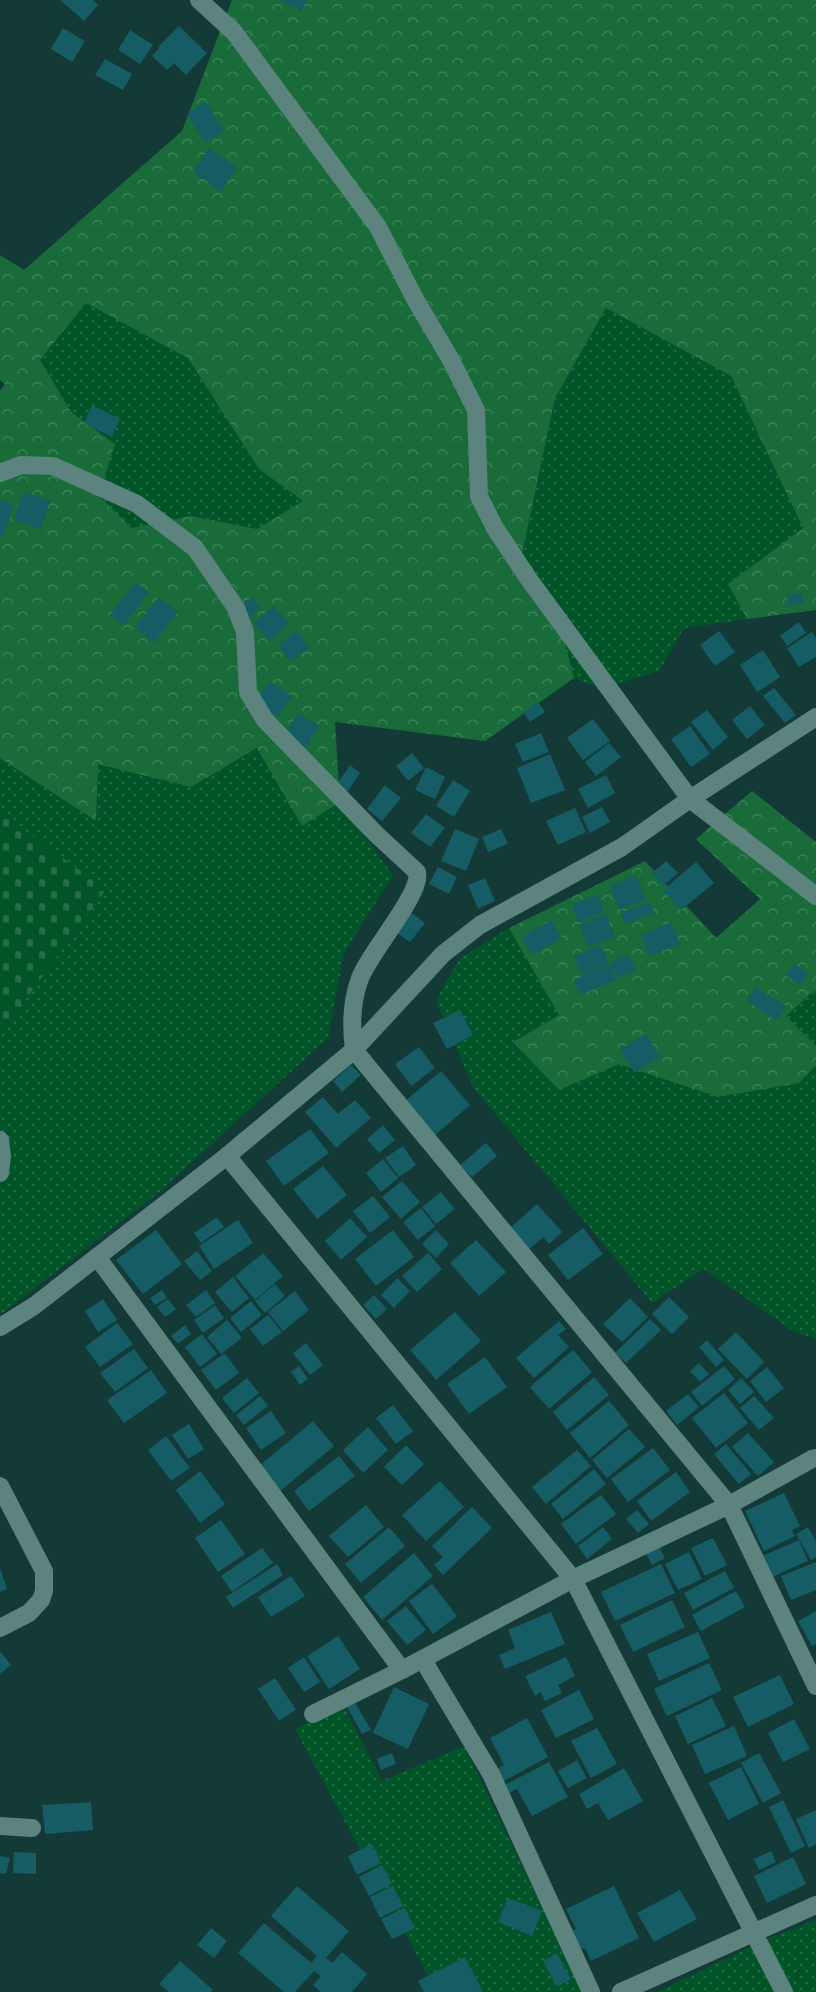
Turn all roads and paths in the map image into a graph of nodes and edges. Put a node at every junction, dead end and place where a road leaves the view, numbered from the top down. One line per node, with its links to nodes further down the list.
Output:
1 (199, 0): 4 (street)
2 (0, 473): 6 (street)
3 (816, 717): 4 (street)
4 (690, 799): 5 (street); 6 (street)
5 (816, 896)
6 (354, 1050): 8 (street); 14 (street)
7 (0, 1140): 9 (street)
8 (227, 1156): 10 (street); 15 (street)
9 (0, 1173)
10 (97, 1257): 11 (street); 18 (street)
11 (0, 1327)
12 (816, 1458): 14 (street)
13 (0, 1486): 16 (street)
14 (729, 1505): 15 (street); 19 (street)
15 (573, 1579): 17 (street); 24 (street)
16 (0, 1628)
17 (423, 1660): 18 (street); 25 (street)
18 (402, 1670): 20 (street)
19 (816, 1686)
20 (313, 1714)
21 (0, 1826): 22 (street)
22 (32, 1828)
23 (816, 1905): 24 (street)
24 (755, 1934): 26 (street); 27 (street)
25 (591, 1992)
26 (621, 1992)
27 (784, 1992)

